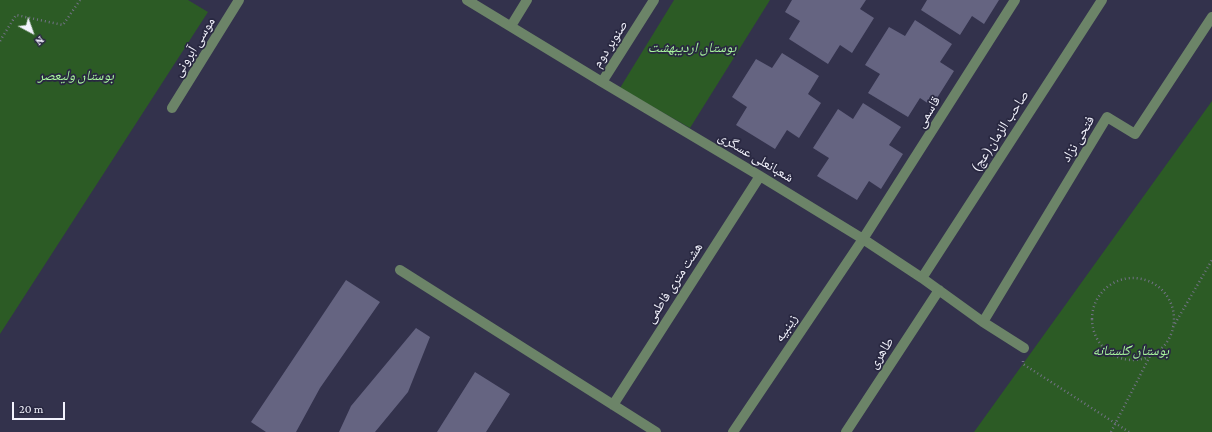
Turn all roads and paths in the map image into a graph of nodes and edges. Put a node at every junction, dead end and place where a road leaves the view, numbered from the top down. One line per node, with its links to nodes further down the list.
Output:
1 (80, 0): 10 (path)
2 (239, 0): 12 (street, موسی آبرونی)
3 (467, 0): 9 (street, شعبانعلی عسگری)
4 (527, 0): 9 (street)
5 (654, 0): 11 (street, صنوبر دوم)
6 (1015, 0): 14 (street, قاسمی)
7 (1102, 0): 17 (street, صاحب الزمان(عج))
8 (1212, 17): 19 (street, فتحی نزاد)
9 (511, 26): 11 (street, شعبانعلی عسگری)
10 (0, 40)
11 (602, 82): 13 (street, شعبانعلی عسگری)
12 (172, 108)
13 (760, 176): 14 (street, شعبانعلی عسگری); 23 (street, هشت متری فاطمی)
14 (863, 239): 17 (street, شعبانعلی عسگری); 26 (street, زینبیه)
15 (1212, 260): 20 (path)
16 (400, 270): 23 (street)
17 (922, 278): 18 (street, شعبانعلی عسگری)
18 (939, 290): 19 (street, شعبانعلی عسگری); 27 (street, طاهری)
19 (983, 322): 21 (street, شعبانعلی عسگری)
20 (1173, 328): 22 (path); 22 (path)
21 (1024, 348): 24 (path)
22 (1151, 355): 24 (path)
23 (613, 405): 25 (street)
24 (1116, 424): 28 (path); 29 (path)
25 (656, 432)
26 (733, 432)
27 (846, 432)
28 (1111, 432)
29 (1129, 432)

